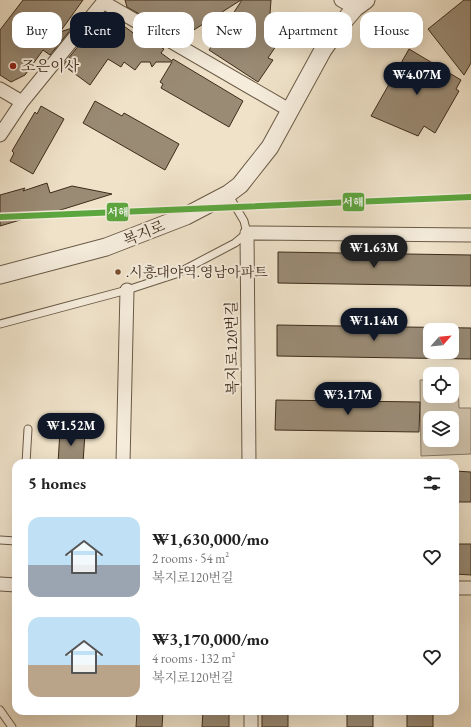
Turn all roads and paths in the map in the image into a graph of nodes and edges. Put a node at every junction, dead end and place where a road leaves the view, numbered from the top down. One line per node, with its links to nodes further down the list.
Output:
1 (104, 1): 4 (street); 5 (street)
2 (354, 3): 5 (street, 복지로)
3 (0, 89): 4 (street)
4 (22, 102): 6 (street)
5 (291, 111): 7 (street, 복지로)
6 (0, 135)
7 (228, 194): 8 (lane); 10 (street, 복지로)
8 (247, 233): 9 (street); 11 (lane); 16 (street, 복지로120번길)
9 (471, 235)
10 (0, 275)
11 (127, 290): 12 (lane); 15 (street)
12 (0, 324)
13 (28, 429): 14 (lane)
14 (26, 459)
15 (122, 459)
16 (249, 459)
17 (0, 540): 18 (lane)
18 (12, 541)
19 (0, 584): 20 (street)
20 (12, 584)
21 (459, 588): 22 (street)
22 (471, 588)
23 (0, 710): 25 (lane)
24 (251, 715): 26 (street)
25 (12, 727)
26 (251, 727)

